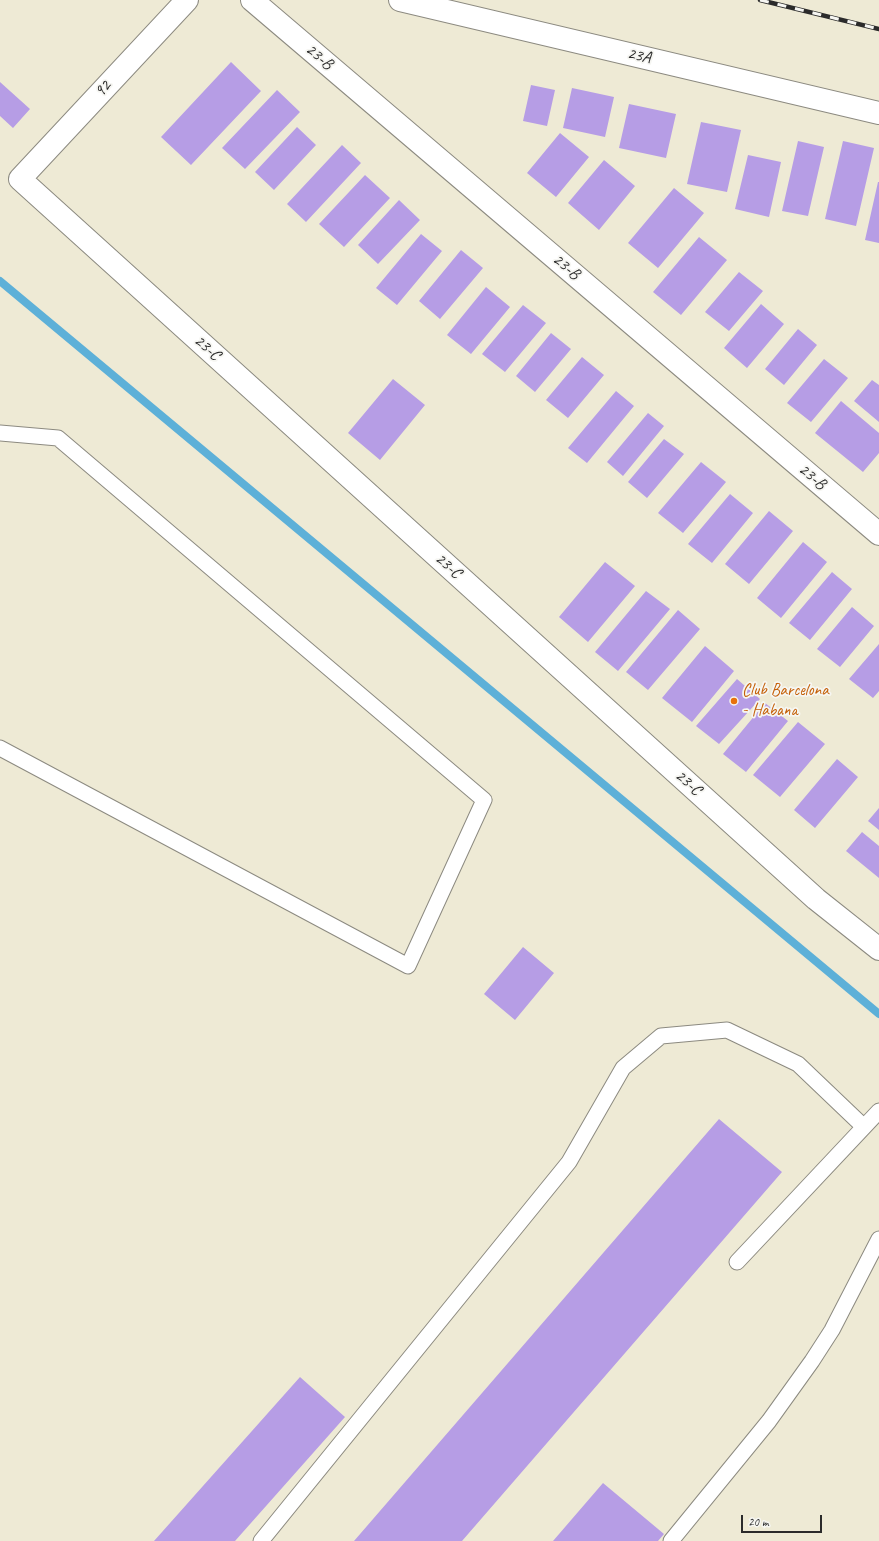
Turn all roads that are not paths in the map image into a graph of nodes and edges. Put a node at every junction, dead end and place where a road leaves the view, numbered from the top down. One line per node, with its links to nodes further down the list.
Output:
1 (187, 0): 5 (street, 92)
2 (252, 0): 7 (street, 23-B)
3 (400, 0): 4 (street, 23A)
4 (879, 113)
5 (20, 179): 9 (street, 23-C)
6 (0, 433): 8 (lane)
7 (879, 533)
8 (0, 748)
9 (879, 949)
10 (879, 1111): 11 (lane)
11 (864, 1127): 13 (lane); 14 (lane)
12 (879, 1239): 15 (lane)
13 (737, 1262)
14 (261, 1541)
15 (671, 1541)

